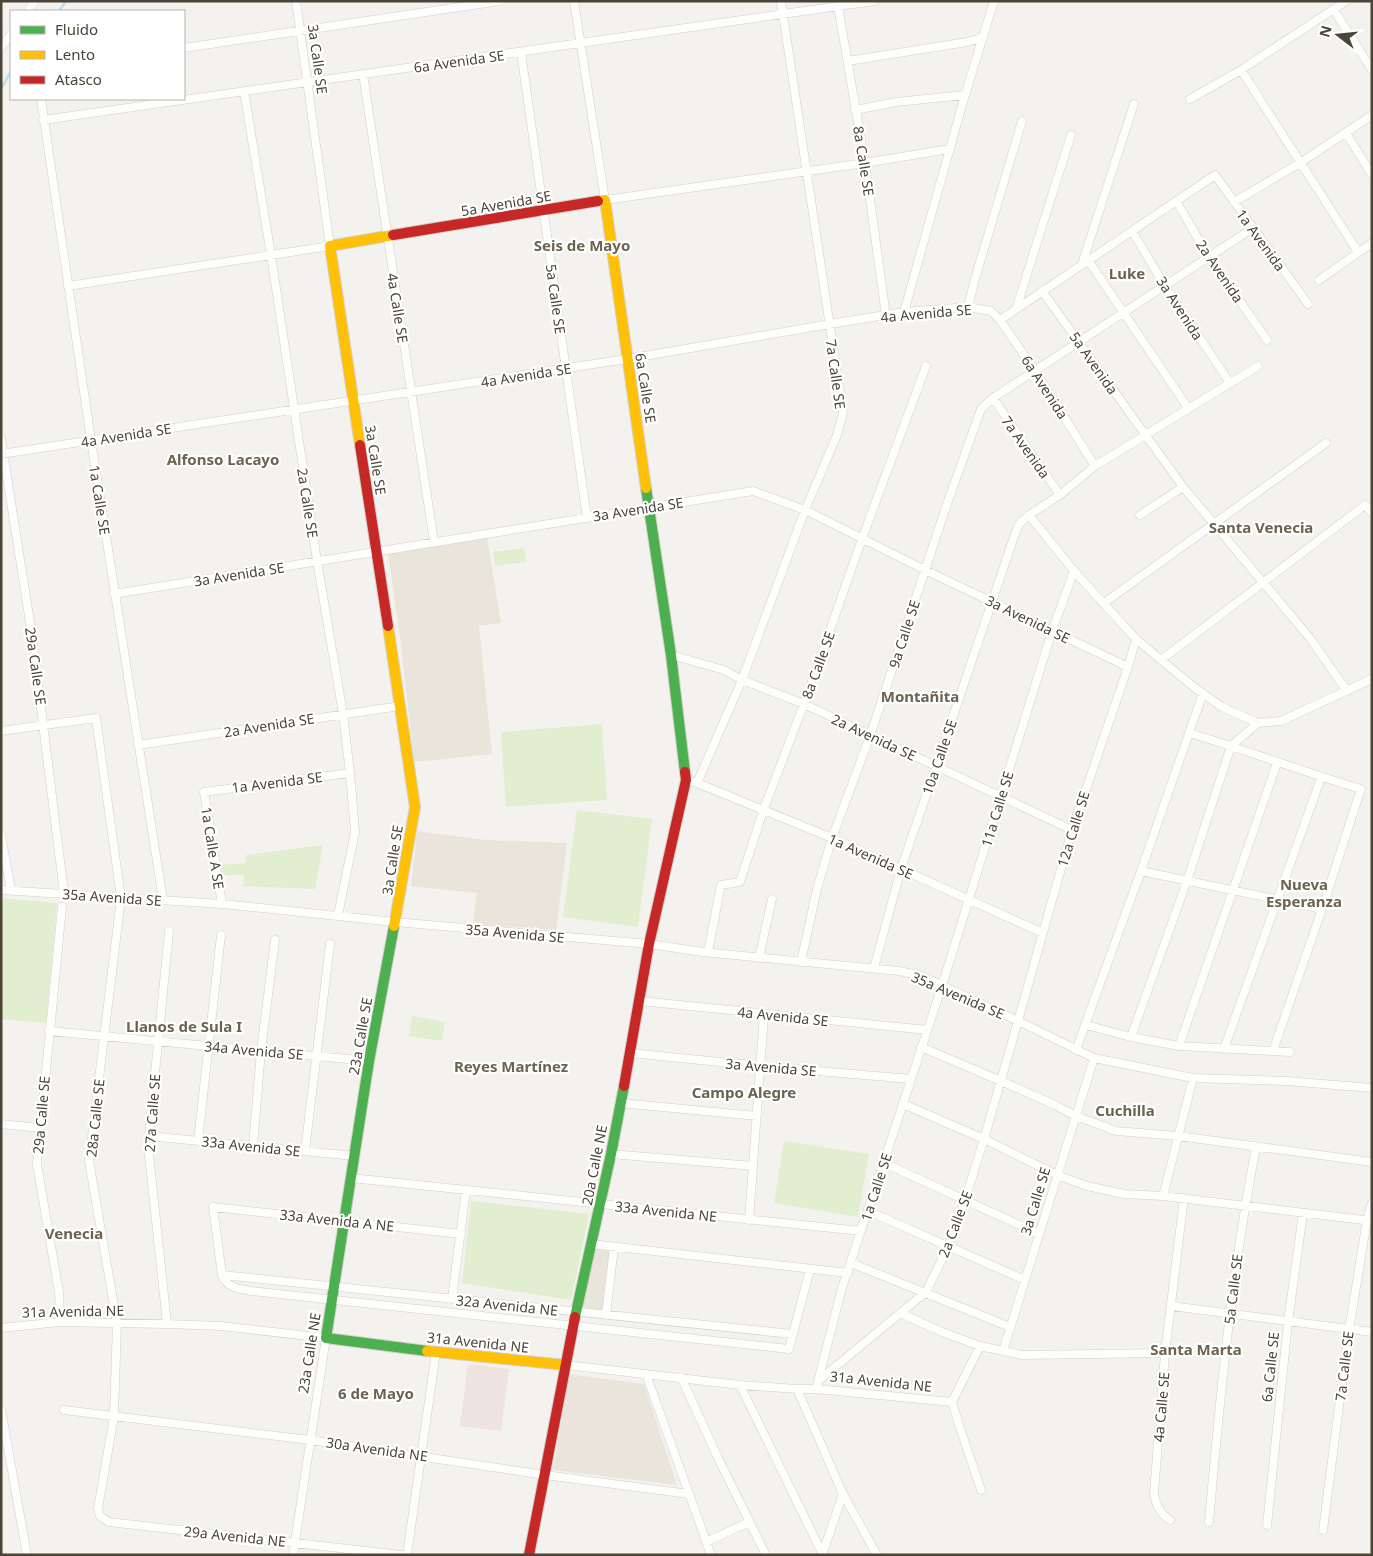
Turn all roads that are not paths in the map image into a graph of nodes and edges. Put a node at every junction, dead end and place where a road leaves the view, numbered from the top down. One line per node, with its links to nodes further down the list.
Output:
1 (296, 1): 11 (street, 3a Calle SE)
2 (500, 1): 11 (street)
3 (574, 1): 14 (street, 6a Calle SE)
4 (781, 1): 10 (street, 7a Calle SE)
5 (874, 1): 8 (street, 6a Avenida SE)
6 (994, 1): 13 (street)
7 (1346, 1): 9 (street)
8 (838, 6): 10 (street, 6a Avenida SE); 18 (street, 8a Calle SE)
9 (1334, 10): 19 (street); 20 (street)
10 (782, 14): 14 (street, 6a Avenida SE); 39 (street, 7a Calle SE)
11 (300, 31): 16 (street); 22 (street, 3a Calle SE)
12 (10, 35): 15 (street)
13 (982, 38): 18 (street); 24 (street)
14 (580, 43): 17 (street, 6a Avenida SE); 41 (street, 6a Calle SE)
15 (1, 48)
16 (185, 48)
17 (521, 52): 21 (street, 6a Avenida SE); 44 (street, 5a Calle SE)
18 (848, 60): 30 (street, 8a Calle SE)
19 (1242, 70): 28 (street); 38 (street)
20 (1372, 70)
21 (363, 74): 22 (street, 6a Avenida SE); 47 (street, 4a Calle SE)
22 (307, 82): 23 (street, 6a Avenida SE); 49 (street, 3a Calle SE)
23 (244, 91): 27 (street, 6a Avenida SE); 51 (street, 2a Calle SE)
24 (965, 95): 30 (street); 36 (street)
25 (41, 100): 32 (street, 1a Calle SE)
26 (182, 100): 32 (street, 6a Avenida SE)
27 (185, 100)
28 (1190, 100)
29 (1134, 104): 53 (street)
30 (855, 110): 37 (street, 8a Calle SE)
31 (1372, 115): 34 (street)
32 (43, 120): 55 (street, 1a Calle SE)
33 (1022, 121): 59 (street)
34 (1346, 132): 38 (street); 40 (street)
35 (1072, 135): 60 (street)
36 (949, 149): 37 (street, 5a Avenida SE); 61 (street)
37 (866, 163): 39 (street, 5a Avenida SE); 64 (street, 8a Calle SE)
38 (1300, 163): 43 (street); 50 (street)
39 (806, 172): 41 (street, 5a Avenida SE); 66 (street, 7a Calle SE)
40 (1372, 174)
41 (605, 200): 44 (street, 5a Avenida SE); 69 (street, 6a Calle SE)
42 (1176, 201): 43 (street, 1a Avenida); 46 (street); 52 (street, 2a Avenida)
43 (1234, 202): 45 (street, 1a Avenida)
44 (543, 210): 47 (street, 5a Avenida SE); 72 (street, 5a Calle SE)
45 (1253, 228): 52 (street, 9a Calle SE); 58 (street, 1a Avenida)
46 (1132, 231): 53 (street); 56 (street, 3a Avenida)
47 (387, 237): 49 (street, 5a Avenida SE); 75 (street, 4a Calle SE)
48 (1372, 243): 50 (street)
49 (330, 246): 51 (street, 5a Avenida SE); 77 (street, 3a Calle SE)
50 (1358, 252): 54 (street)
51 (271, 255): 55 (street, 5a Avenida SE); 79 (street, 2a Calle SE)
52 (1209, 256): 56 (street, 9a Calle SE); 67 (street, 2a Avenida)
53 (1085, 262): 57 (street); 63 (street)
54 (1319, 280)
55 (68, 286): 82 (street, 1a Calle SE)
56 (1165, 286): 63 (street, 9a Calle SE); 74 (street, 3a Avenida)
57 (1042, 292): 60 (street); 68 (street, 5a Avenida)
58 (1308, 304)
59 (968, 307): 61 (street, 4a Avenida SE); 62 (street, 4a Avenida SE)
60 (1016, 309): 65 (street)
61 (904, 312): 64 (street, 4a Avenida SE)
62 (991, 312): 65 (street, 6a Avenida)
63 (1123, 313): 68 (street, 9a Calle SE); 78 (street)
64 (886, 316): 66 (street, 4a Avenida SE)
65 (1000, 320): 73 (street, 6a Avenida)
66 (830, 324): 69 (street, 4a Avenida SE); 89 (street, 7a Calle SE)
67 (1266, 340)
68 (1079, 342): 73 (street, 9a Calle SE); 80 (street, 5a Avenida)
69 (627, 360): 72 (street, 4a Avenida SE); 88 (street, 6a Calle SE)
70 (926, 366): 95 (street, 8a Calle SE)
71 (1258, 366): 74 (street, 10a Calle SE)
72 (566, 369): 75 (street, 4a Avenida SE); 93 (street, 5a Calle SE)
73 (1035, 370): 76 (street, 9a Calle SE); 85 (street, 6a Avenida)
74 (1230, 383): 78 (street, 10a Calle SE)
75 (411, 392): 77 (street, 4a Avenida SE); 96 (street, 4a Calle SE)
76 (993, 398): 87 (street, 7a Avenida); 99 (street, 9a Calle SE)
77 (352, 401): 79 (street, 4a Avenida SE); 97 (street, 3a Calle SE)
78 (1188, 408): 80 (street, 10a Calle SE)
79 (293, 410): 82 (street, 4a Avenida SE); 98 (street, 2a Calle SE)
80 (1144, 436): 85 (street, 10a Calle SE); 86 (street, 5a Avenida)
81 (1, 439): 84 (street, 29a Calle SE)
82 (91, 440): 84 (street, 4a Avenida SE); 102 (street, 1a Calle SE)
83 (1326, 443): 94 (street)
84 (2, 454): 118 (street, 29a Calle SE)
85 (1095, 466): 87 (street, 10a Calle SE)
86 (1183, 487): 92 (street); 94 (street, 5a Avenida)
87 (1060, 495): 91 (street, 10a Calle SE)
88 (650, 507): 89 (street, 3a Avenida SE); 93 (street, 3a Avenida SE); 107 (street, 6a Calle SE)
89 (805, 510): 95 (street, 3a Avenida SE); 111 (street, 7a Calle SE)
90 (1372, 513): 101 (street)
91 (1029, 515): 100 (street); 103 (street, 10a Calle SE)
92 (1140, 515)
93 (587, 518): 96 (street, 3a Avenida SE)
94 (1214, 525): 101 (street, 5a Avenida); 104 (street)
95 (862, 538): 99 (street, 3a Avenida SE); 114 (street, 8a Calle SE)
96 (434, 542): 97 (street, 3a Avenida SE)
97 (377, 551): 98 (street, 3a Avenida SE); 115 (street, 3a Calle SE)
98 (317, 561): 102 (street, 3a Avenida SE); 116 (street, 2a Calle SE)
99 (925, 570): 103 (street, 3a Avenida SE); 121 (street, 9a Calle SE)
100 (1074, 571): 104 (street); 105 (street, 11a Calle SE)
101 (1262, 583): 108 (street); 112 (street, 5a Avenida)
102 (114, 594): 122 (street, 1a Calle SE)
103 (991, 601): 105 (street, 3a Avenida SE); 125 (street, 10a Calle SE)
104 (1104, 603): 106 (street)
105 (1052, 632): 109 (street, 3a Avenida SE); 131 (street, 11a Calle SE)
106 (1136, 639): 108 (street); 109 (street, 12a Calle SE)
107 (672, 655): 111 (street, 2a Avenida SE); 128 (street, 6a Calle SE)
108 (1161, 660): 113 (street)
109 (1128, 668): 133 (street, 12a Calle SE)
110 (1372, 679): 112 (street)
111 (742, 680): 114 (street, 2a Avenida SE); 129 (street, 7a Calle SE)
112 (1347, 691): 117 (street)
113 (1203, 693): 117 (street); 120 (street)
114 (804, 704): 121 (street, 2a Avenida SE); 132 (street, 8a Calle SE)
115 (400, 706): 116 (street, 2a Avenida SE); 152 (street, 3a Calle SE)
116 (343, 714): 122 (street, 2a Avenida SE); 126 (street, 2a Calle SE)
117 (1258, 723): 123 (street)
118 (44, 725): 119 (street); 142 (street, 29a Calle SE); 143 (street, 28a Calle SE)
119 (1, 731)
120 (1189, 734): 123 (street); 137 (street)
121 (870, 736): 125 (street, 2a Avenida SE); 135 (street, 9a Calle SE)
122 (138, 745): 146 (street, 1a Calle SE)
123 (1231, 746): 124 (street); 138 (street)
124 (1277, 763): 127 (street); 141 (street)
125 (936, 766): 131 (street, 2a Avenida SE); 136 (street, 10a Calle SE)
126 (350, 773): 130 (street, 1a Avenida SE); 151 (street, 2a Calle SE)
127 (1321, 778): 147 (street); 150 (street)
128 (686, 780): 129 (street, 1a Avenida SE); 158 (street, 20a Calle NE)
129 (698, 783): 132 (street, 1a Avenida SE)
130 (204, 792): 148 (street, 1a Calle A SE)
131 (1000, 795): 133 (street, 2a Avenida SE); 145 (street, 11a Calle SE)
132 (763, 811): 135 (street, 1a Avenida SE); 159 (street, 8a Calle SE)
133 (1072, 830): 154 (street, 12a Calle SE)
134 (1, 835): 140 (street)
135 (832, 838): 136 (street, 1a Avenida SE); 161 (street, 9a Calle SE)
136 (901, 869): 145 (street, 1a Avenida SE); 162 (street, 10a Calle SE)
137 (1141, 872): 138 (street); 167 (street)
138 (1187, 881): 141 (street); 171 (street)
139 (1, 890): 140 (street, 35a Avenida SE)
140 (11, 890): 142 (street, 35a Avenida SE)
141 (1234, 891): 147 (street); 174 (street)
142 (64, 893): 143 (street, 35a Avenida SE)
143 (121, 898): 146 (street, 35a Avenida SE); 170 (street, 28a Calle SE)
144 (772, 899): 160 (street)
145 (969, 899): 154 (street, 1a Avenida SE); 163 (street, 11a Calle SE)
146 (163, 900): 148 (street, 35a Avenida SE)
147 (1277, 900): 150 (street); 176 (street)
148 (222, 904): 151 (street, 35a Avenida SE)
149 (62, 907): 169 (street, 29a Calle SE)
150 (1322, 909): 179 (street)
151 (338, 915): 152 (street, 35a Avenida SE)
152 (395, 922): 158 (street, 35a Avenida SE); 184 (street, 23a Calle SE)
153 (169, 931): 172 (street, 27a Calle SE)
154 (1043, 933): 166 (street, 12a Calle SE)
155 (221, 935): 173 (street)
156 (275, 940): 178 (street)
157 (330, 944): 182 (street)
158 (649, 944): 159 (street, 35a Avenida SE); 164 (street, 20a Calle NE)
159 (708, 952): 160 (street, 35a Avenida SE)
160 (759, 958): 161 (street, 35a Avenida SE)
161 (801, 962): 162 (street, 35a Avenida SE)
162 (874, 968): 163 (street, 35a Avenida SE)
163 (942, 986): 166 (street, 35a Avenida SE); 168 (street, 1a Calle SE)
164 (640, 1001): 165 (street, 4a Avenida SE); 181 (street, 20a Calle NE)
165 (764, 1015): 168 (street, 4a Avenida SE); 185 (street)
166 (1018, 1021): 177 (street, 35a Avenida SE); 188 (street, 2a Calle SE)
167 (1086, 1025): 171 (street); 177 (street)
168 (927, 1030): 175 (street, 1a Calle SE)
169 (49, 1031): 170 (street, 34a Avenida SE); 195 (street, 29a Calle SE)
170 (104, 1036): 172 (street, 34a Avenida SE); 243 (street, 28a Calle SE)
171 (1131, 1037): 174 (street)
172 (158, 1041): 173 (street, 34a Avenida SE); 196 (street, 27a Calle SE)
173 (208, 1046): 178 (street, 34a Avenida SE); 199 (street)
174 (1179, 1046): 176 (street)
175 (921, 1047): 187 (street, 1a Calle SE); 188 (street)
176 (1224, 1049): 179 (street)
177 (1076, 1050): 183 (street, 35a Avenida SE)
178 (261, 1051): 182 (street, 34a Avenida SE); 200 (street)
179 (1273, 1051): 180 (street)
180 (1290, 1052)
181 (630, 1053): 185 (street, 3a Avenida SE); 190 (street, 20a Calle NE)
182 (317, 1056): 184 (street, 34a Avenida SE); 202 (street)
183 (1094, 1058): 186 (street, 35a Avenida SE); 193 (street, 3a Calle SE)
184 (369, 1061): 204 (street, 23a Calle SE)
185 (760, 1066): 187 (street, 3a Avenida SE); 192 (street)
186 (1193, 1078): 189 (street, 35a Avenida SE); 197 (street)
187 (911, 1079): 191 (street, 1a Calle SE)
188 (1001, 1081): 193 (street); 198 (street, 2a Calle SE)
189 (1372, 1088)
190 (620, 1103): 192 (street); 203 (street, 20a Calle NE)
191 (903, 1104): 198 (street); 206 (street, 1a Calle SE)
192 (757, 1116): 207 (street)
193 (1076, 1116): 197 (street); 208 (street, 3a Calle SE)
194 (1, 1124): 195 (street)
195 (40, 1128): 241 (street, 29a Calle SE)
196 (148, 1136): 199 (street, 33a Avenida SE); 244 (street, 27a Calle SE)
197 (1178, 1136): 201 (street); 211 (street)
198 (984, 1139): 208 (street); 213 (street, 2a Calle SE)
199 (198, 1141): 200 (street, 33a Avenida SE)
200 (253, 1146): 202 (street, 33a Avenida SE)
201 (1256, 1146): 205 (street); 216 (street, 5a Calle SE)
202 (305, 1151): 204 (street, 33a Avenida SE)
203 (611, 1154): 207 (street); 215 (street, 20a Calle NE)
204 (354, 1156): 209 (street, 23a Calle NE)
205 (1372, 1162)
206 (884, 1163): 213 (street); 217 (street, 1a Calle SE)
207 (753, 1166): 219 (street)
208 (1057, 1175): 211 (street); 224 (street, 3a Calle SE)
209 (351, 1178): 210 (street, 33a Avenida NE); 220 (street, 23a Calle NE)
210 (466, 1190): 215 (street, 33a Avenida NE); 223 (street)
211 (1162, 1196): 212 (street)
212 (1184, 1198): 216 (street); 236 (street, 4a Calle SE)
213 (965, 1200): 224 (street); 227 (street, 2a Calle SE)
214 (1372, 1203): 221 (street, 7a Calle SE)
215 (600, 1205): 219 (street, 33a Avenida NE); 225 (street, 20a Calle NE)
216 (1244, 1206): 218 (street); 239 (street, 5a Calle SE)
217 (868, 1211): 222 (street, 1a Calle SE); 227 (street)
218 (1303, 1213): 221 (street); 242 (street, 6a Calle SE)
219 (749, 1220): 222 (street, 33a Avenida NE)
220 (344, 1221): 223 (street, 33a Avenida A NE); 231 (street, 33a Avenida A NE); 233 (street, 23a Calle NE)
221 (1369, 1221): 248 (street, 7a Calle SE)
222 (861, 1231): 228 (street, 1a Calle SE)
223 (461, 1234): 235 (street)
224 (1039, 1234): 232 (street, 3a Calle SE)
225 (591, 1244): 226 (street); 237 (street, 20a Calle NE)
226 (614, 1247): 229 (street); 240 (street)
227 (948, 1247): 232 (street); 234 (street, 2a Calle SE)
228 (851, 1264): 230 (street, 1a Calle SE); 234 (street)
229 (810, 1269): 230 (street); 250 (street)
230 (848, 1273): 260 (street, 1a Calle SE)
231 (222, 1275): 233 (street, 32a Avenida NE); 245 (street)
232 (1025, 1280): 246 (street, 3a Calle SE)
233 (334, 1287): 235 (street, 32a Avenida NE); 251 (street, 23a Calle NE)
234 (926, 1292): 238 (street, 2a Calle SE); 246 (street)
235 (452, 1299): 237 (street, 32a Avenida NE)
236 (1171, 1306): 239 (street); 255 (street, 4a Calle SE)
237 (577, 1312): 240 (street, 32a Avenida NE); 245 (street, 20a Calle NE)
238 (900, 1313): 252 (street); 260 (street, 2a Calle SE)
239 (1230, 1314): 242 (street); 275 (street, 5a Calle SE)
240 (606, 1315): 250 (street, 32a Avenida NE)
241 (60, 1322): 243 (street, 31a Avenida NE); 247 (street, 31a Avenida NE)
242 (1288, 1322): 248 (street); 276 (street, 6a Calle SE)
243 (117, 1323): 244 (street, 31a Avenida NE); 265 (street, 28a Calle SE)
244 (167, 1324): 251 (street, 31a Avenida NE)
245 (573, 1326): 250 (street); 256 (street, 20a Calle NE)
246 (1010, 1327): 253 (street, 3a Calle SE)
247 (1, 1328)
248 (1349, 1330): 249 (street); 277 (street, 7a Calle SE)
249 (1372, 1332)
250 (792, 1334)
251 (326, 1338): 254 (street, 31a Avenida NE); 266 (street, 23a Calle NE)
252 (980, 1346): 253 (street); 262 (street)
253 (1002, 1351): 255 (street)
254 (436, 1352): 256 (street, 31a Avenida NE); 267 (street)
255 (1165, 1353): 273 (street, 4a Calle SE)
256 (566, 1365): 257 (street, 31a Avenida NE); 268 (street, 20a Calle NE)
257 (646, 1374): 258 (street, 31a Avenida NE); 270 (street)
258 (681, 1377): 259 (street, 31a Avenida NE); 274 (street)
259 (740, 1385): 261 (street, 31a Avenida NE); 280 (street)
260 (817, 1385): 261 (street, 31a Avenida NE); 262 (street, 31a Avenida NE)
261 (797, 1389): 271 (street)
262 (952, 1402): 269 (street)
263 (1, 1409): 281 (street)
264 (64, 1410): 265 (street, 30a Avenida NE)
265 (114, 1417): 266 (street, 30a Avenida NE); 272 (street, 28a Calle SE)
266 (310, 1440): 267 (street, 30a Avenida NE); 278 (street, 23a Calle NE)
267 (420, 1455): 268 (street, 30a Avenida NE); 284 (street)
268 (545, 1475): 270 (street, 30a Avenida NE); 285 (street, 20a Calle NE)
269 (981, 1490)
270 (689, 1494): 279 (street)
271 (843, 1494): 280 (street); 288 (street)
272 (100, 1516): 278 (street, 29a Avenida NE)
273 (1170, 1520)
274 (750, 1522): 279 (street); 287 (street)
275 (1209, 1522)
276 (1267, 1525)
277 (1324, 1530)
278 (294, 1542): 282 (street, 23a Calle NE); 283 (street, 29a Avenida NE)
279 (706, 1542): 286 (street)
280 (822, 1554)
281 (27, 1555)
282 (293, 1555)
283 (400, 1555)
284 (407, 1555)
285 (529, 1555)
286 (711, 1555)
287 (766, 1555)
288 (877, 1555)

